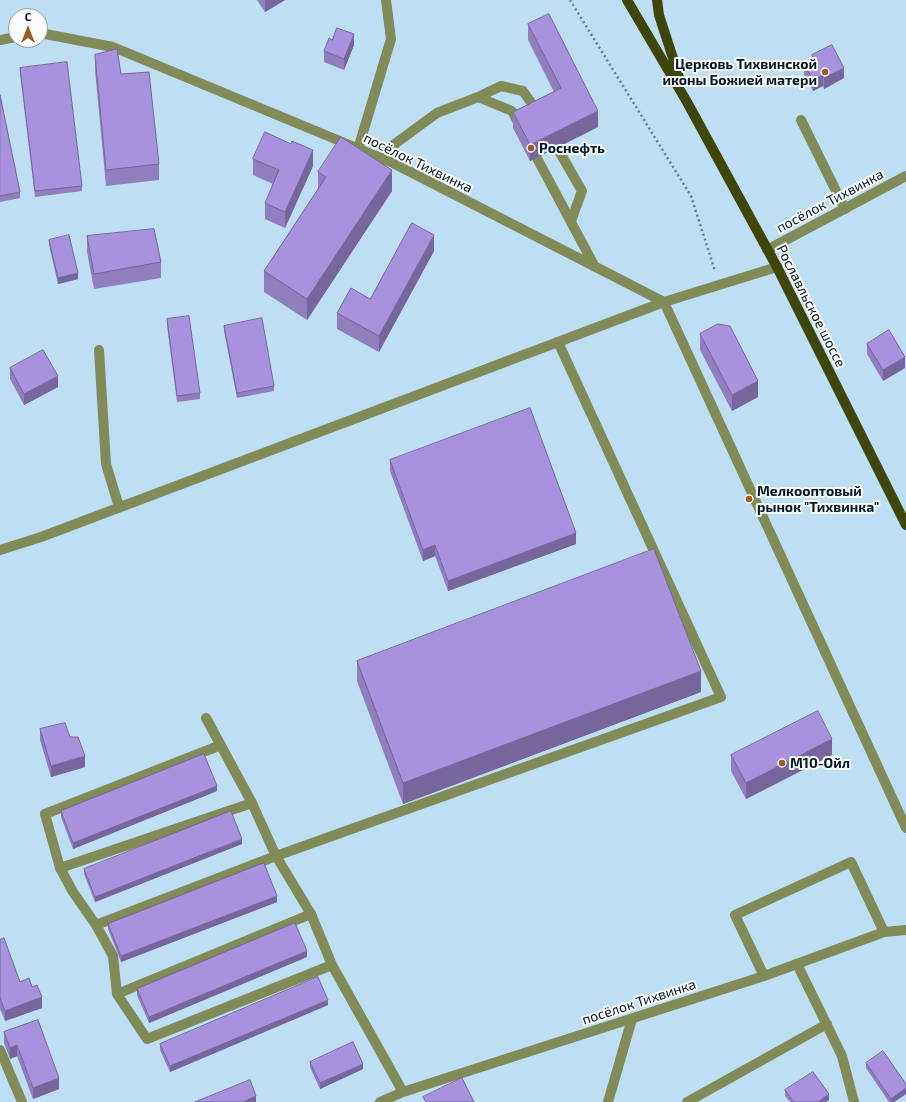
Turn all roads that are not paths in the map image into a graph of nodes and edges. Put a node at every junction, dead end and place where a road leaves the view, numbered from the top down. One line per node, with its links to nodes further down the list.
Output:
1 (386, 0): 8 (street)
2 (628, 0): 6 (main road, Рославльское шоссе)
3 (657, 0): 6 (main road, Рославльское шоссе)
4 (48, 34): 8 (street, посёлок Тихвинка)
5 (478, 97): 9 (street); 12 (street); 12 (street)
6 (687, 102): 13 (main road, Рославльское шоссе)
7 (801, 120): 11 (street)
8 (358, 149): 9 (street, посёлок Тихвинка)
9 (377, 157): 14 (street, посёлок Тихвинка)
10 (906, 176): 11 (street, посёлок Тихвинка)
11 (845, 209): 13 (street, посёлок Тихвинка)
12 (571, 221): 14 (street)
13 (767, 250): 15 (main road, Рославльское шоссе)
14 (595, 267): 16 (street, посёлок Тихвинка)
15 (777, 267): 16 (street); 20 (main road, Рославльское шоссе)
16 (664, 302): 17 (street); 25 (street)
17 (558, 342): 19 (street); 26 (street)
18 (99, 350): 19 (street)
19 (119, 507): 21 (street)
20 (906, 525)
21 (0, 550)
22 (206, 718): 23 (street)
23 (220, 745): 24 (street); 27 (street)
24 (252, 804): 26 (street); 27 (street)
25 (906, 828)
26 (276, 856): 28 (street); 29 (street)
27 (60, 868): 29 (street)
28 (311, 914): 33 (street); 35 (street)
29 (96, 925): 35 (street)
30 (906, 930): 31 (street, посёлок Тихвинка)
31 (884, 932): 32 (street, посёлок Тихвинка); 34 (street)
32 (797, 964): 34 (street, посёлок Тихвинка); 37 (street)
33 (332, 965): 35 (street); 39 (street)
34 (764, 976): 36 (street, посёлок Тихвинка)
35 (117, 994)
36 (632, 1019): 39 (street, посёлок Тихвинка); 42 (street)
37 (826, 1024): 43 (street); 44 (street)
38 (0, 1050): 40 (street)
39 (403, 1092): 41 (street, посёлок Тихвинка)
40 (22, 1102)
41 (380, 1102)
42 (608, 1102)
43 (687, 1102)
44 (854, 1102)

